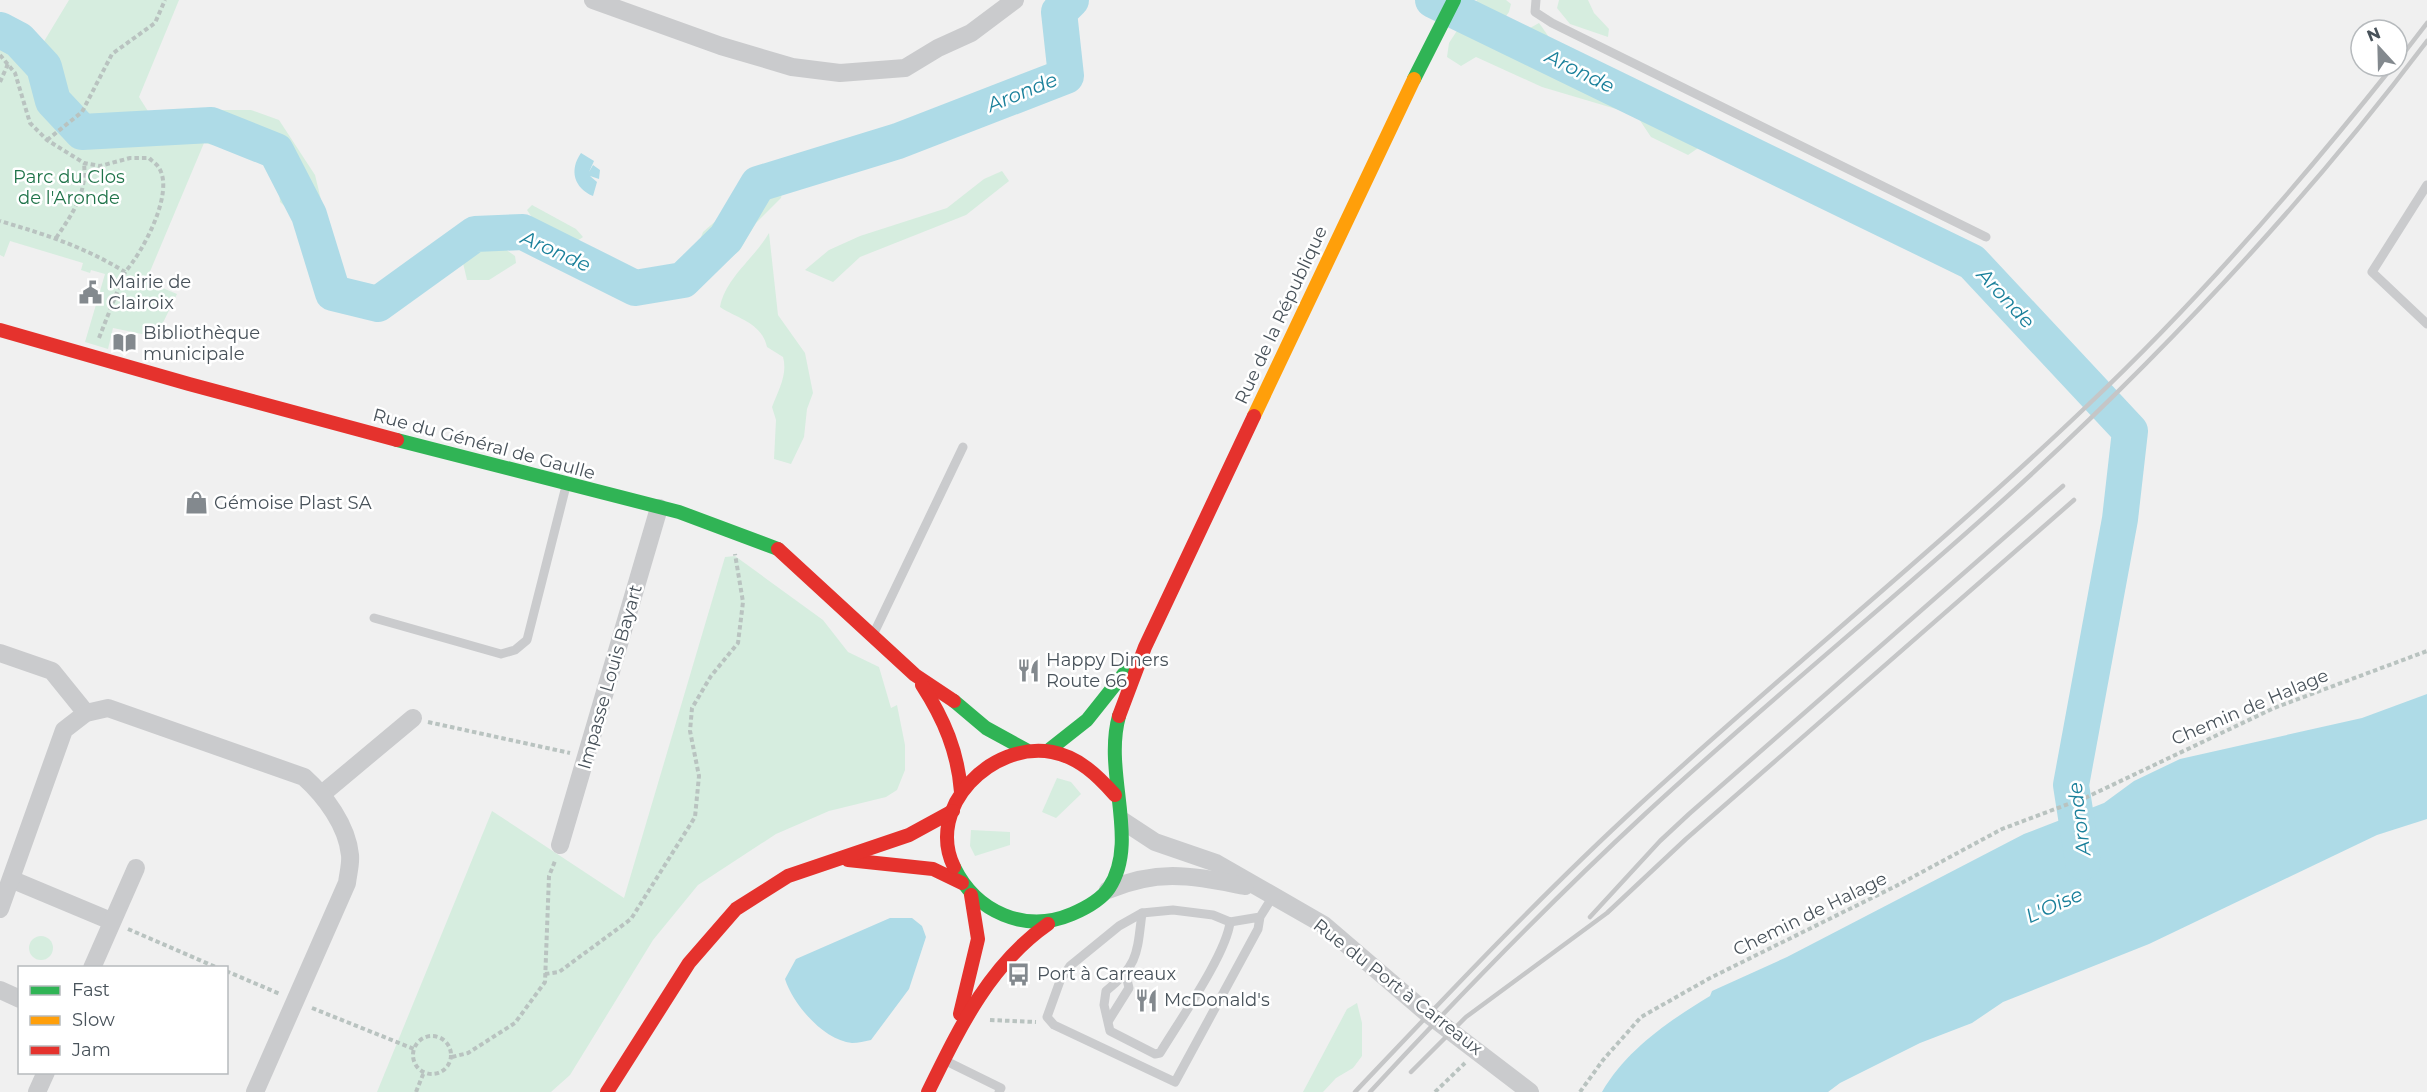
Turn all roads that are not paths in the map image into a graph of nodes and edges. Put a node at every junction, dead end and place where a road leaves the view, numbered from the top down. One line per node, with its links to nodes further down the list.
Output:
1 (593, 0): 2 (street)
2 (1015, 0)
3 (1454, 0): 14 (main road, Rue de la République)
4 (1536, 0): 6 (lane)
5 (2427, 185): 7 (lane)
6 (1986, 237)
7 (2427, 324)
8 (0, 330): 10 (main road, Rue du Général de Gaulle)
9 (963, 447): 13 (lane)
10 (567, 484): 11 (main road, Rue du Général de Gaulle); 12 (lane)
11 (659, 508): 13 (main road, Rue du Général de Gaulle); 26 (street, Impasse Louis Bayart)
12 (374, 618)
13 (872, 637): 16 (main road, Rue du Général de Gaulle)
14 (1145, 647): 20 (main road, Rue de la République); 23 (main road, Rue de la République)
15 (0, 653): 17 (street)
16 (915, 675): 19 (main road, Rue du Général de Gaulle); 21 (main road, Rue du Général de Gaulle)
17 (86, 713): 22 (street); 29 (street)
18 (413, 718): 22 (street)
19 (1026, 750): 20 (main road); 21 (main road)
20 (1049, 750): 23 (main road)
21 (962, 792): 24 (main road)
22 (322, 794): 48 (street)
23 (1115, 795): 25 (main road)
24 (953, 811): 27 (main road); 30 (main road)
25 (1123, 821): 31 (main road); 32 (street, Rue du Port à Carreaux)
26 (561, 845)
27 (835, 861): 30 (main road); 49 (main road)
28 (135, 868): 37 (street)
29 (13, 880): 34 (street); 37 (street)
30 (962, 883): 33 (main road)
31 (1108, 890): 32 (street, Rue du Port à Carreaux); 39 (main road)
32 (1268, 892): 36 (lane); 52 (street, Rue du Port à Carreaux)
33 (971, 895): 39 (main road); 45 (main road)
34 (0, 909)
35 (1142, 913): 36 (lane); 38 (lane); 41 (lane)
36 (1260, 917): 38 (lane)
37 (111, 921): 40 (street)
38 (1230, 922): 44 (lane)
39 (1048, 924): 45 (main road)
40 (93, 966)
41 (1126, 975): 44 (lane); 44 (lane)
42 (0, 990): 43 (street)
43 (18, 998)
44 (1109, 1020)
45 (947, 1055): 50 (main road); 51 (lane)
46 (45, 1074): 47 (street)
47 (37, 1092)
48 (255, 1092)
49 (608, 1092)
50 (928, 1092)
51 (999, 1092)
52 (1530, 1092)

